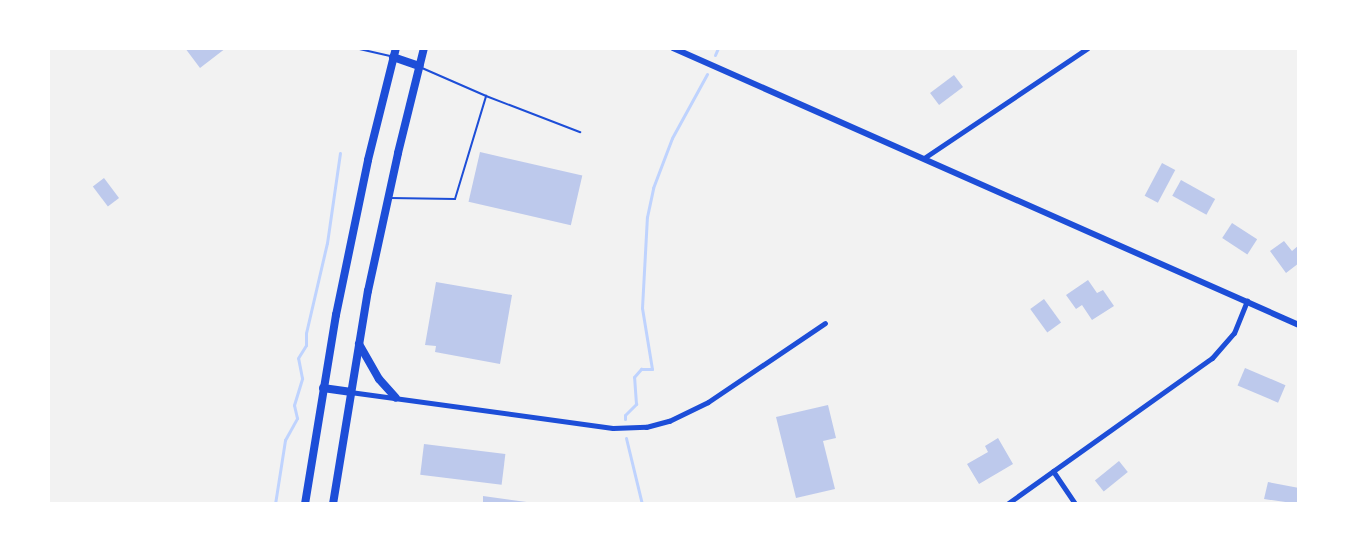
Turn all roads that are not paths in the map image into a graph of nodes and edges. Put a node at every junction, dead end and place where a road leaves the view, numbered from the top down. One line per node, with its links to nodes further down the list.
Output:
1 (355, 48): 5 (lane)
2 (424, 48): 6 (highway)
3 (673, 48): 9 (street)
4 (1088, 48): 9 (street)
5 (394, 52): 6 (highway); 15 (highway)
6 (419, 66): 7 (lane); 10 (highway)
7 (486, 96): 8 (lane); 10 (lane)
8 (580, 132)
9 (924, 158): 11 (street)
10 (387, 198): 14 (highway)
11 (1247, 301): 13 (street); 18 (street)
12 (825, 323): 17 (street)
13 (1299, 325)
14 (359, 344): 16 (highway); 17 (highway)
15 (323, 388): 16 (highway); 19 (highway)
16 (350, 392): 17 (street); 20 (highway)
17 (396, 398)
18 (1053, 471): 21 (street); 22 (street)
19 (305, 504)
20 (333, 504)
21 (1007, 504)
22 (1075, 504)

